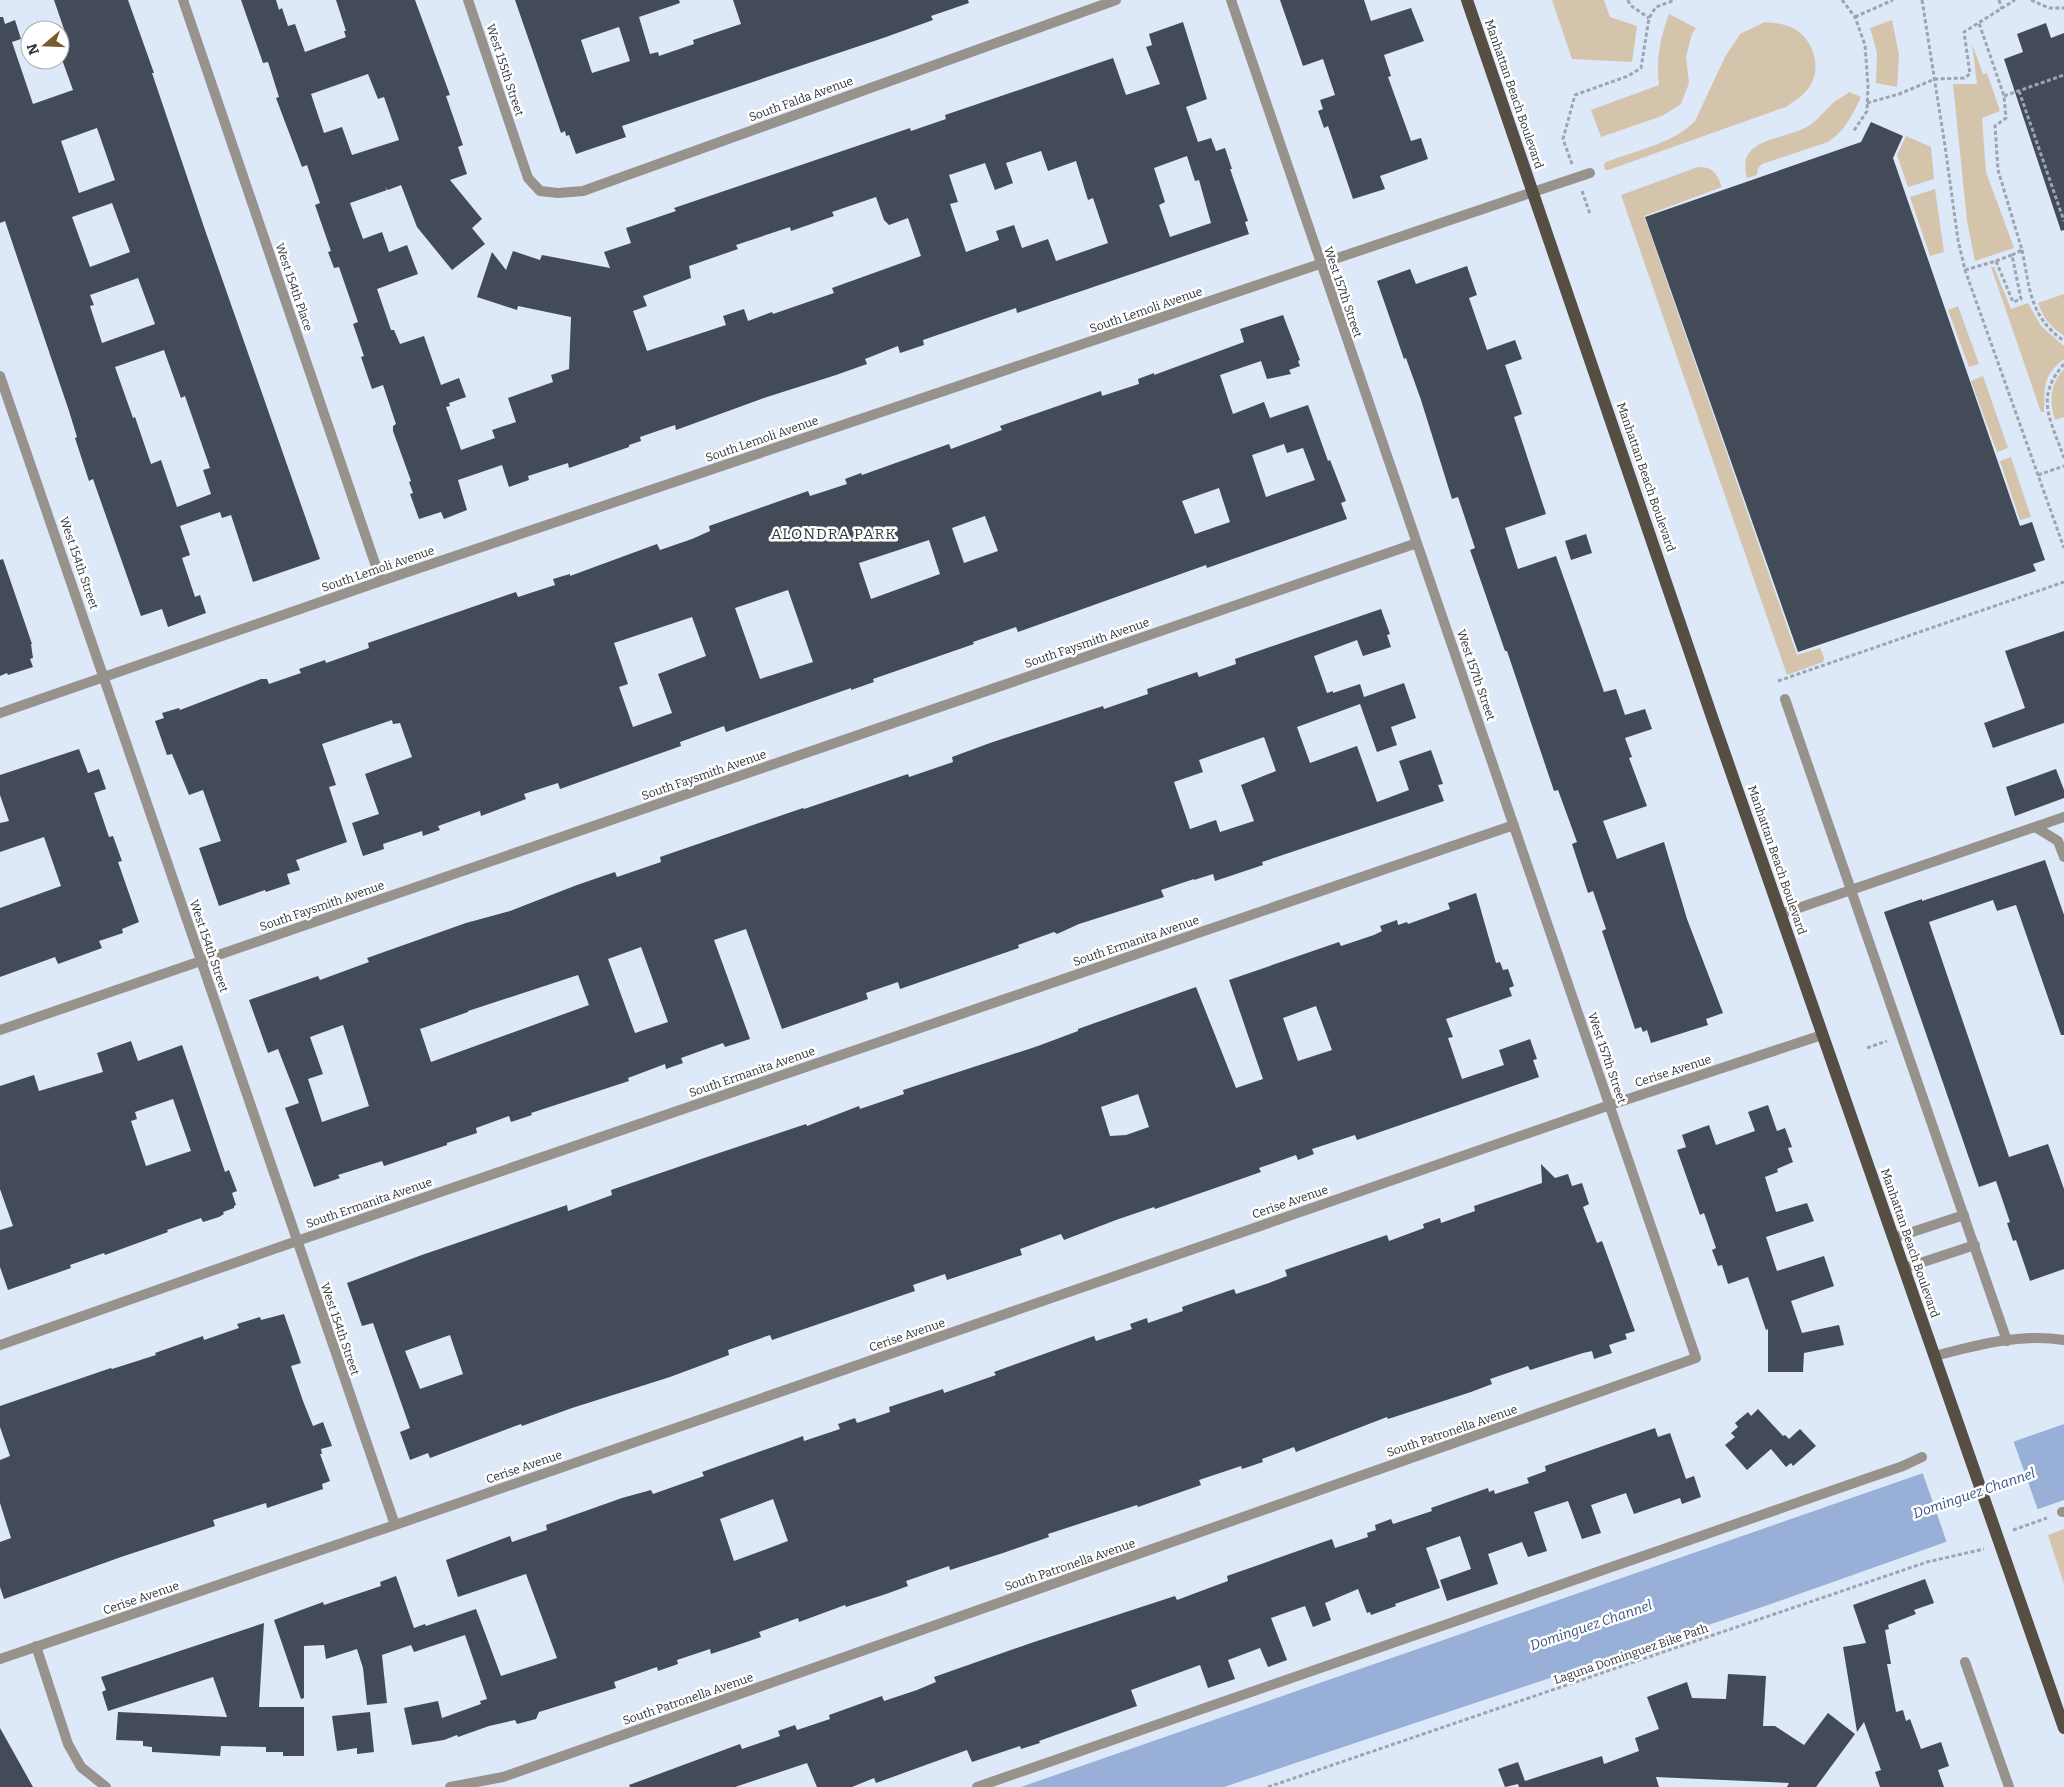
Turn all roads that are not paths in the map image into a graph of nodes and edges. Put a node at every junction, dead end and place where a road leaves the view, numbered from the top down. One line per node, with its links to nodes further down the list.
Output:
1 (183, 0): 12 (street, West 154th Place)
2 (468, 0): 6 (street, West 155th Street)
3 (1116, 0): 6 (street, South Falda Avenue)
4 (1231, 0): 9 (street, West 157th Street)
5 (1468, 0): 8 (main road, Manhattan Beach Boulevard)
6 (517, 148)
7 (1590, 173): 8 (street, South Lemoli Avenue)
8 (1533, 192): 9 (street, South Lemoli Avenue); 21 (main road, Manhattan Beach Boulevard)
9 (1320, 264): 11 (street, West 157th Street); 12 (street, South Lemoli Avenue)
10 (0, 376): 13 (street, West 154th Street)
11 (1417, 543): 17 (street, West 157th Street); 22 (street, South Faysmith Avenue)
12 (381, 581): 13 (street, South Lemoli Avenue)
13 (106, 676): 15 (street, South Lemoli Avenue); 22 (street, West 154th Street)
14 (1785, 699): 20 (street)
15 (0, 713)
16 (2064, 817): 18 (street)
17 (1514, 825): 25 (street, West 157th Street); 28 (street, South Ermanita Avenue)
18 (2035, 827): 19 (street); 20 (street)
19 (2064, 857)
20 (1851, 889): 21 (street); 26 (street)
21 (1781, 914): 24 (main road, Manhattan Beach Boulevard)
22 (200, 961): 23 (street, South Faysmith Avenue); 28 (street, West 154th Street)
23 (0, 1030)
24 (1822, 1035): 25 (street, Cerise Avenue); 27 (main road, Manhattan Beach Boulevard)
25 (1610, 1105): 35 (street, West 157th Street); 37 (street, Cerise Avenue)
26 (1964, 1214): 27 (street); 29 (street)
27 (1894, 1238): 30 (main road, Manhattan Beach Boulevard)
28 (297, 1240): 33 (street, South Ermanita Avenue); 37 (street, West 154th Street)
29 (1975, 1245): 30 (street); 32 (street)
30 (1905, 1268): 34 (main road, Manhattan Beach Boulevard)
31 (2064, 1340): 32 (street)
32 (2007, 1341): 34 (street)
33 (0, 1345)
34 (1935, 1356): 41 (main road, Manhattan Beach Boulevard)
35 (1696, 1358): 43 (street, South Patronella Avenue)
36 (1922, 1457): 44 (street)
37 (394, 1525): 38 (street, Cerise Avenue)
38 (36, 1646): 39 (street, Cerise Avenue); 42 (street)
39 (0, 1659)
40 (1965, 1662): 45 (street)
41 (2064, 1728)
42 (106, 1787)
43 (450, 1787)
44 (977, 1787)
45 (2009, 1787)

